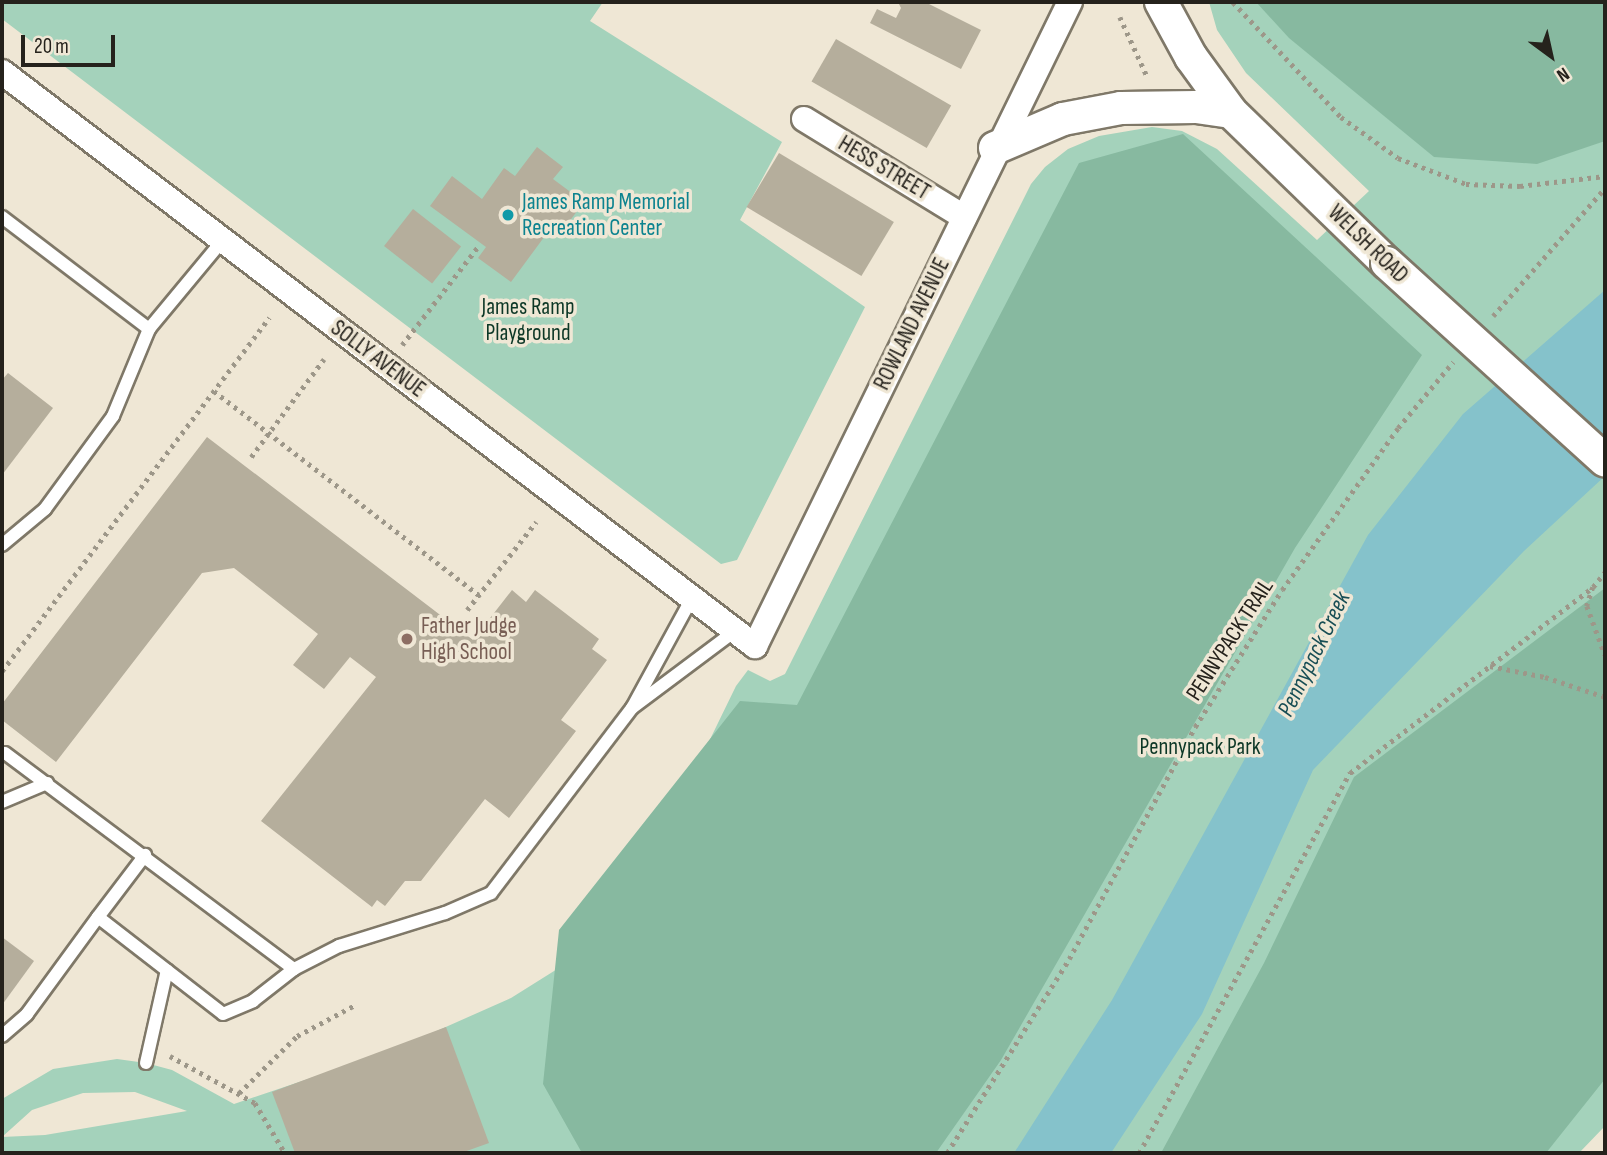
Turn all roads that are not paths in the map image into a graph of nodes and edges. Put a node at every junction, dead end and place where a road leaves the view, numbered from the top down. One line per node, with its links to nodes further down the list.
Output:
1 (1070, 2): 6 (street, ROWLAND AVENUE)
2 (1161, 2): 4 (street, WELSH ROAD)
3 (2, 72): 9 (street, SOLLY AVENUE)
4 (1231, 111): 6 (street); 11 (street, WELSH ROAD, bridge)
5 (804, 120): 8 (street, HESS STREET)
6 (995, 148): 8 (street, ROWLAND AVENUE)
7 (2, 217): 10 (lane)
8 (964, 217): 14 (street, ROWLAND AVENUE)
9 (223, 240): 10 (lane); 13 (street, SOLLY AVENUE)
10 (149, 330): 12 (lane)
11 (1605, 461)
12 (2, 545)
13 (692, 598): 14 (street, SOLLY AVENUE); 15 (lane)
14 (745, 639): 15 (lane)
15 (632, 708): 21 (lane)
16 (5, 753): 17 (lane)
17 (47, 783): 18 (lane); 19 (lane)
18 (2, 802)
19 (145, 855): 20 (lane); 21 (lane)
20 (98, 917): 22 (lane); 23 (lane)
21 (293, 969): 22 (lane)
22 (167, 970): 24 (lane)
23 (2, 1035)
24 (148, 1056)

